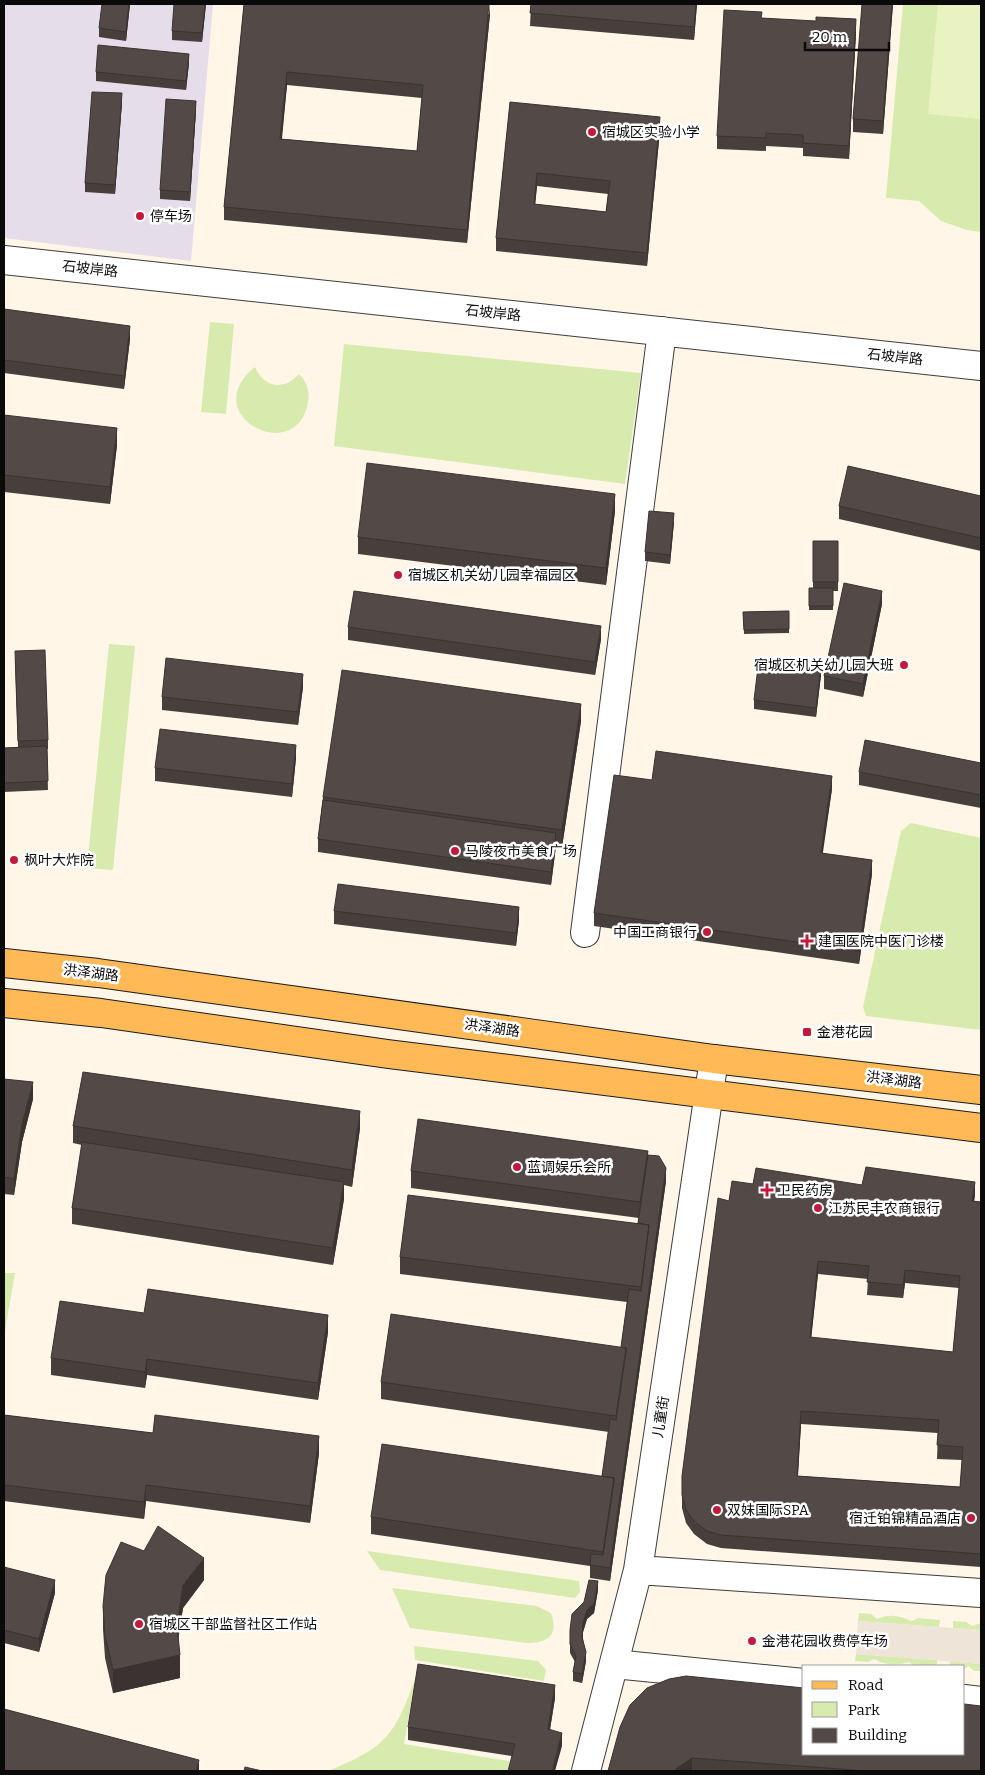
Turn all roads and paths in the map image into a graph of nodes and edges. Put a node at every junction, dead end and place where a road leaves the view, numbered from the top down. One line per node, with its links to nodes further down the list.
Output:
1 (4, 260): 2 (street, 石坡岸路)
2 (662, 331): 3 (street, 石坡岸路); 4 (street)
3 (981, 366)
4 (585, 933)
5 (4, 964): 7 (main road, 洪泽湖路)
6 (4, 1003): 9 (main road)
7 (714, 1059): 8 (main road, 洪泽湖路); 9 (street, 儿童街)
8 (981, 1090)
9 (709, 1094): 10 (main road); 11 (street, 儿童街)
10 (981, 1128)
11 (638, 1570): 12 (street); 13 (street, 儿童街)
12 (981, 1593)
13 (614, 1664): 14 (street); 17 (street, 儿童街)
14 (802, 1683)
15 (965, 1700): 16 (street)
16 (981, 1701)
17 (586, 1771)

